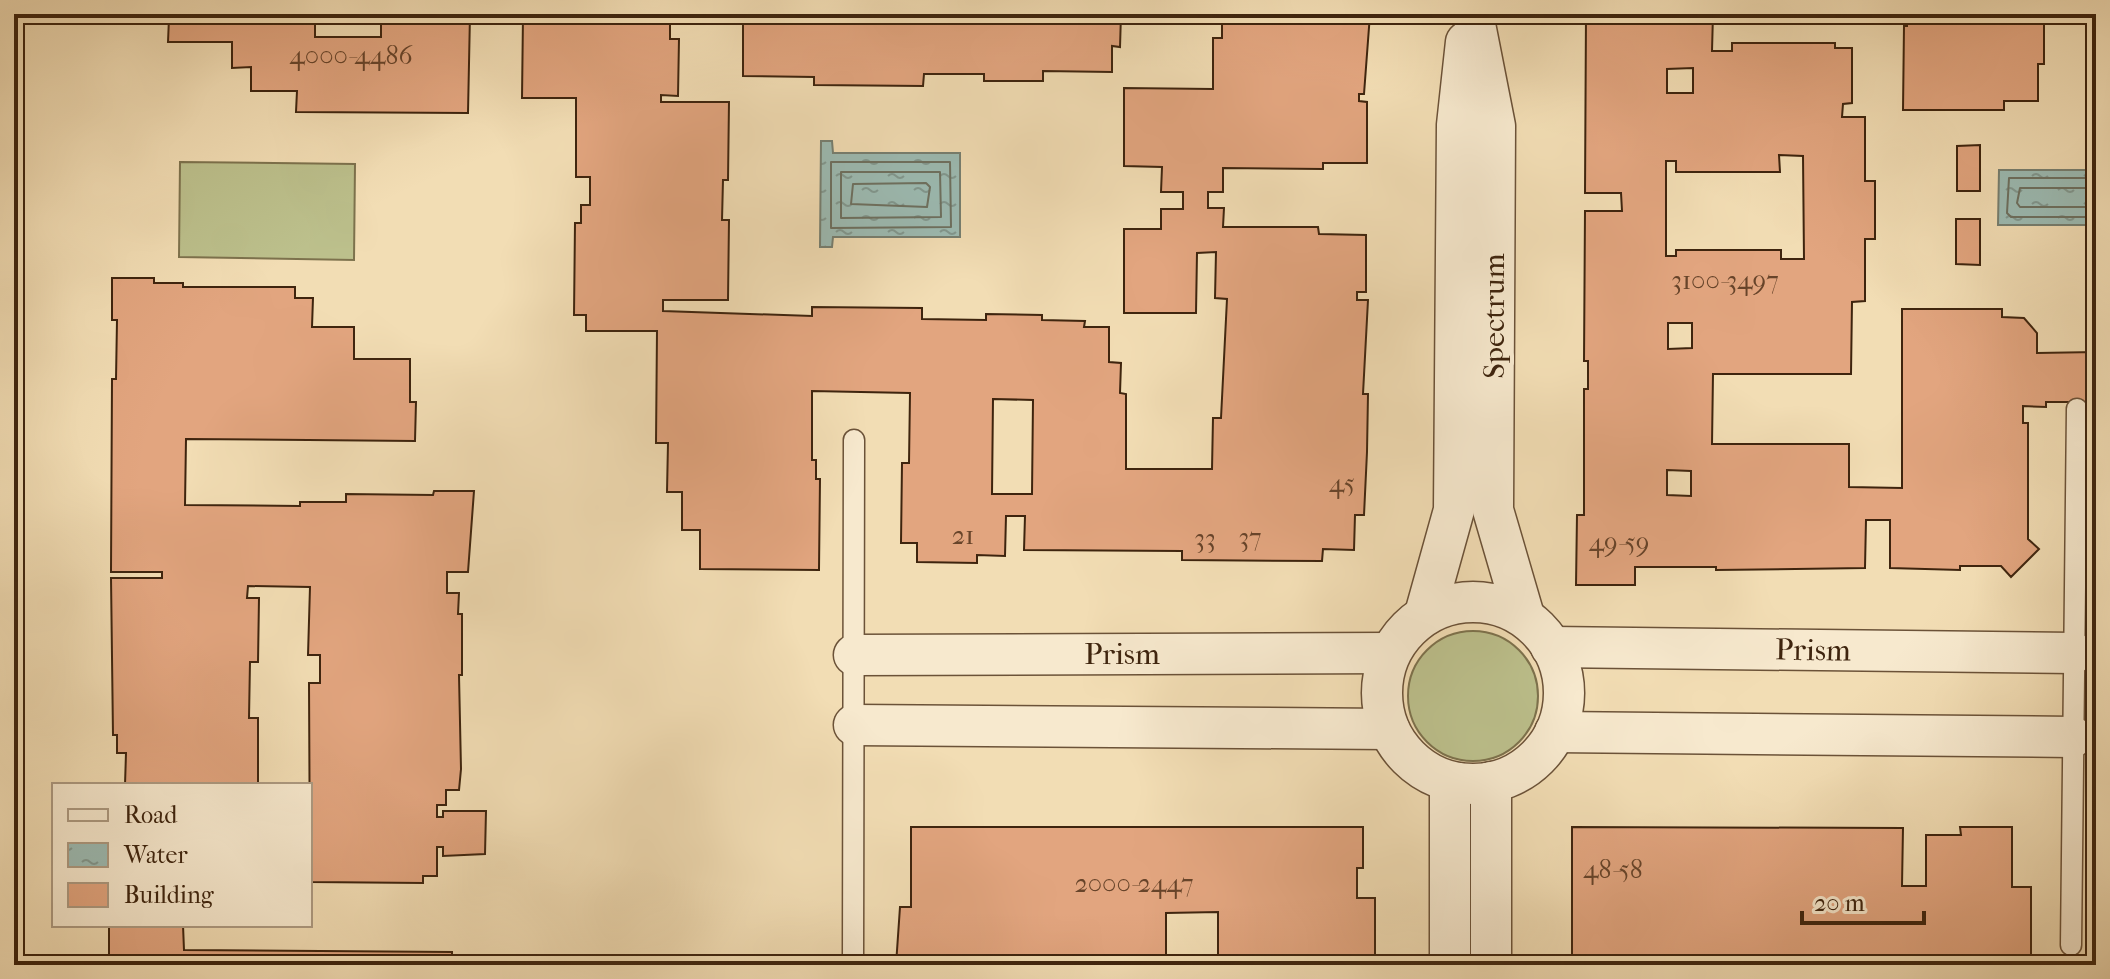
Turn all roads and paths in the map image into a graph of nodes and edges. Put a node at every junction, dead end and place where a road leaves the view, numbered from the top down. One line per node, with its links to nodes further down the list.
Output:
1 (1471, 14): 4 (street, Spectrum); 5 (street, Spectrum)
2 (2077, 409): 8 (lane)
3 (854, 440): 9 (lane)
4 (1425, 614): 5 (street); 7 (street)
5 (1524, 616): 6 (street)
6 (1551, 647): 8 (street, Prism); 12 (street)
7 (1390, 653): 9 (street, Prism); 11 (street)
8 (2074, 653): 13 (lane)
9 (854, 655): 10 (lane)
10 (854, 725): 11 (street); 17 (lane)
11 (1389, 729): 14 (street)
12 (1555, 732): 13 (street); 15 (street)
13 (2073, 737): 16 (lane)
14 (1450, 782): 15 (street); 18 (street)
15 (1491, 782): 19 (street)
16 (2071, 945)
17 (853, 965)
18 (1450, 965)
19 (1491, 965)

